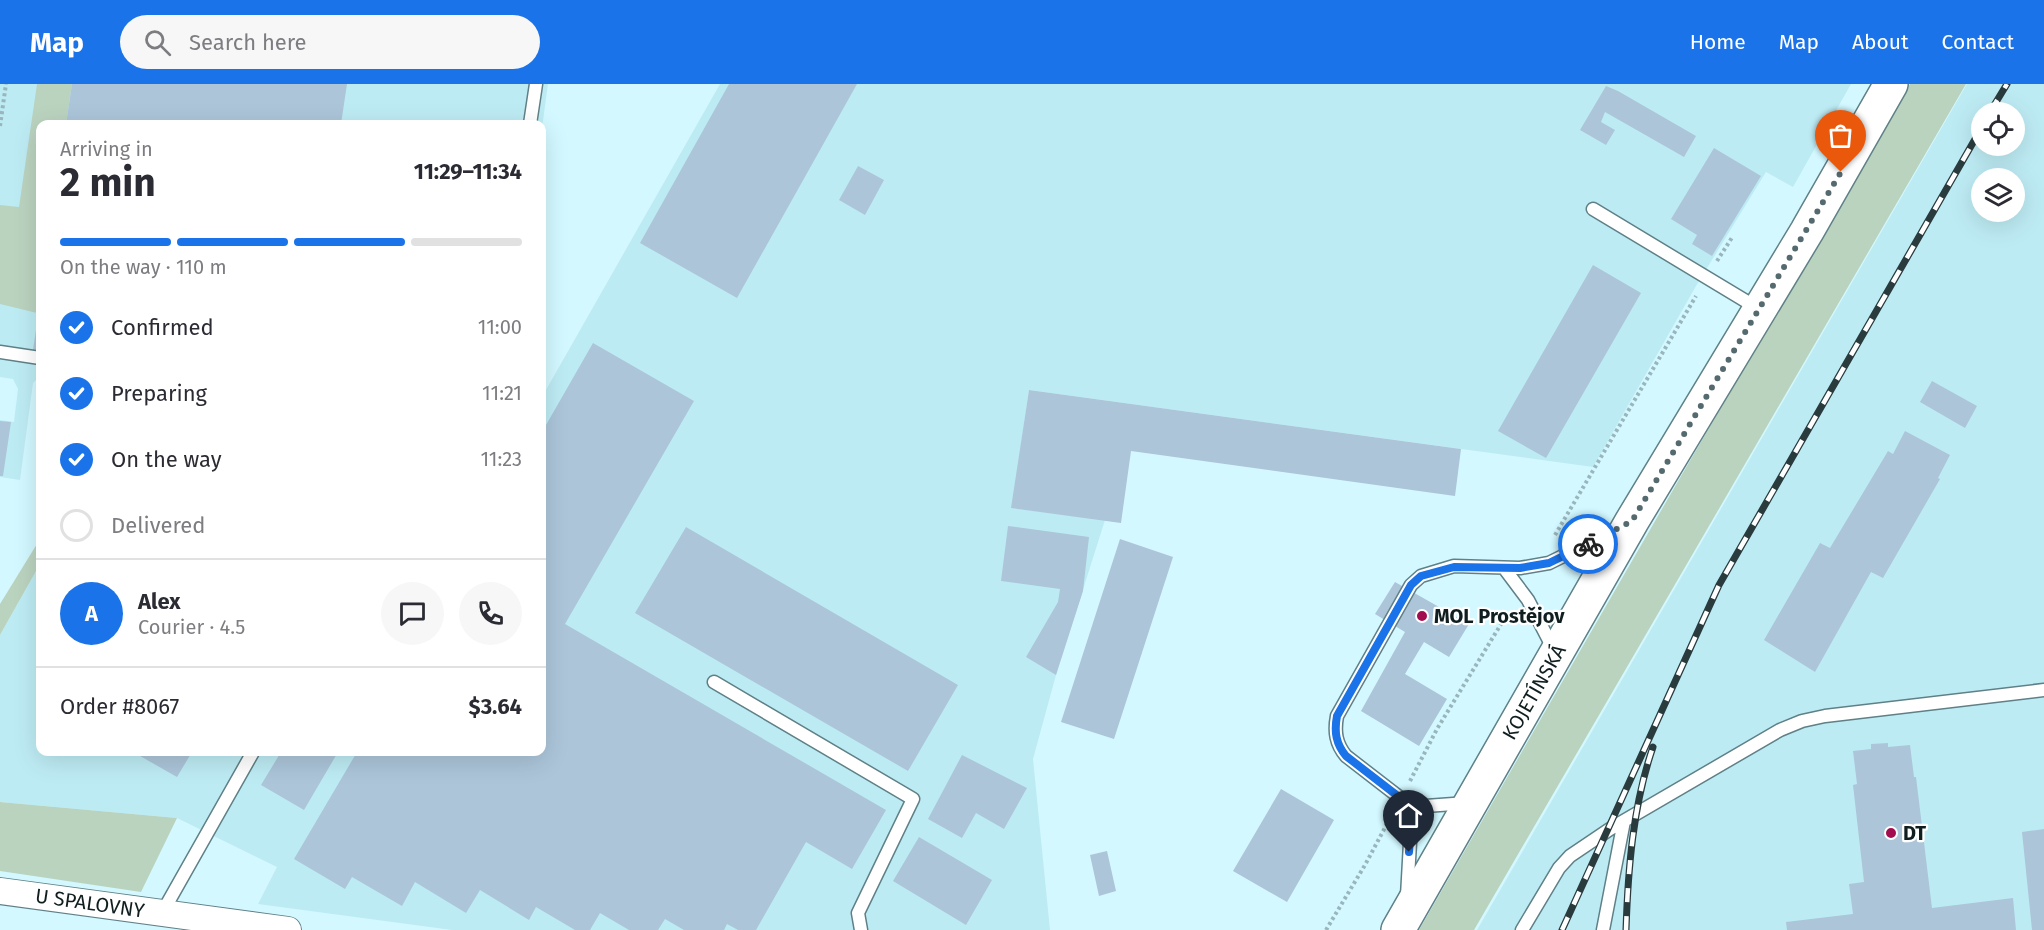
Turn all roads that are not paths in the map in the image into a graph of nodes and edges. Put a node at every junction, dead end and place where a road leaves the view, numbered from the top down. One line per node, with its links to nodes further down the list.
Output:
1 (536, 84): 3 (lane)
2 (1891, 84): 5 (main road, KOJETÍNSKÁ)
3 (531, 120)
4 (1593, 209): 5 (lane)
5 (1760, 309): 8 (main road, KOJETÍNSKÁ)
6 (0, 352): 7 (lane)
7 (36, 357)
8 (1632, 521): 9 (lane); 10 (main road, KOJETÍNSKÁ)
9 (1504, 568): 10 (lane); 15 (lane)
10 (1556, 653): 14 (main road, KOJETÍNSKÁ)
11 (714, 682): 22 (lane)
12 (2044, 690): 16 (lane)
13 (252, 756): 18 (lane)
14 (1470, 803): 15 (lane); 19 (main road, KOJETÍNSKÁ)
15 (1412, 807): 19 (lane)
16 (1624, 821): 23 (lane); 24 (lane)
17 (0, 891): 18 (street, U SPALOVNY)
18 (162, 913): 20 (street, U SPALOVNY)
19 (1402, 924)
20 (242, 927): 21 (street, U SPALOVNY)
21 (288, 930)
22 (861, 930)
23 (1522, 930)
24 (1603, 930)

